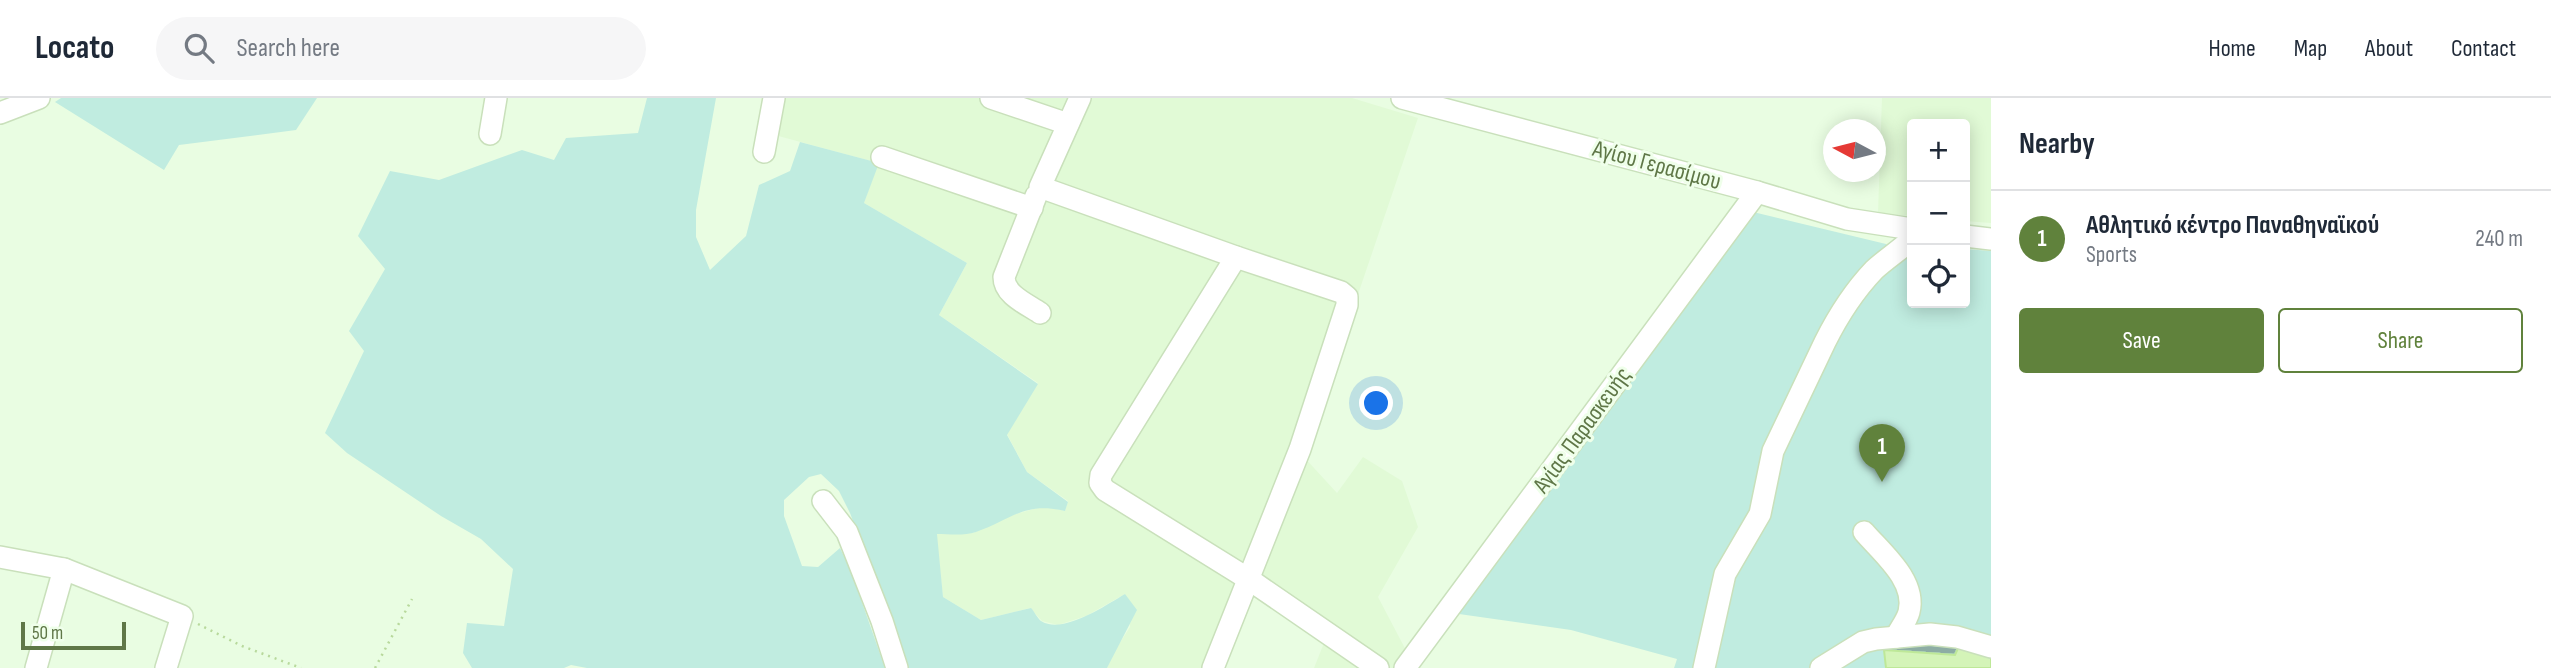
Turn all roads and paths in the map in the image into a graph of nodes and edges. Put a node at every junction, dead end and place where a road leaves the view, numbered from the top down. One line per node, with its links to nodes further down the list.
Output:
1 (39, 98): 7 (street)
2 (496, 98): 9 (street)
3 (774, 98): 10 (street)
4 (991, 98): 8 (street)
5 (1080, 98): 8 (street)
6 (1402, 98): 13 (street, Αγίου Γερασίμου)
7 (0, 113)
8 (1068, 124): 12 (street)
9 (489, 134)
10 (764, 152)
11 (882, 157): 14 (street)
12 (1040, 187): 14 (street); 19 (street)
13 (1757, 192): 15 (street, Αγίου Γερασίμου); 37 (street, Αγίας Παρασκευής)
14 (1032, 208): 20 (street)
15 (1907, 228)
16 (1970, 237): 17 (street)
17 (1991, 239)
18 (1907, 243): 38 (street)
19 (1236, 257): 25 (street); 25 (street)
20 (1040, 313)
21 (823, 501): 34 (street)
22 (1864, 532): 28 (street)
23 (0, 558): 24 (street)
24 (64, 569): 27 (street); 30 (street)
25 (1250, 580): 35 (street); 36 (street)
26 (412, 598): 33 (path)
27 (182, 616): 31 (street); 32 (path)
28 (1896, 636): 29 (street); 39 (street)
29 (1991, 647)
30 (36, 668)
31 (166, 668)
32 (301, 668)
33 (375, 668)
34 (897, 668)
35 (1213, 668)
36 (1378, 668)
37 (1405, 668)
38 (1704, 668)
39 (1821, 668)

